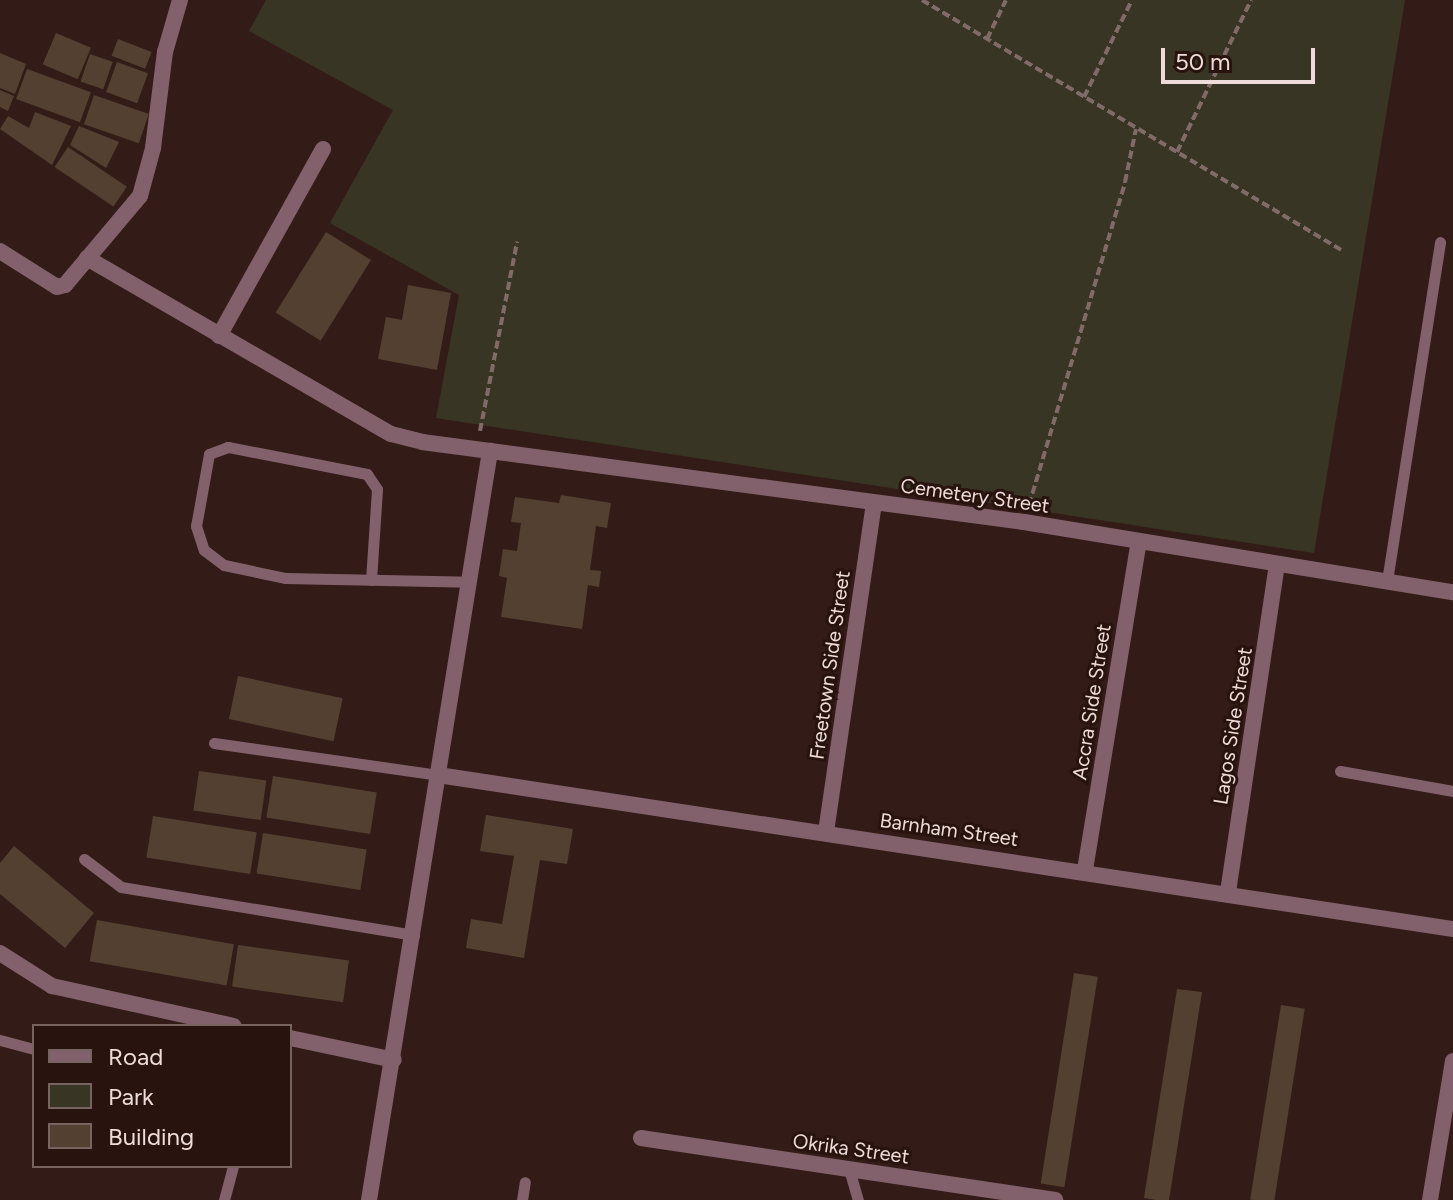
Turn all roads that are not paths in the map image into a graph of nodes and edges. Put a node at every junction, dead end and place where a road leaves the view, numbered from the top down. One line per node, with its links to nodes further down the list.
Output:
1 (180, 0): 5 (street)
2 (323, 149): 6 (street)
3 (1440, 242): 12 (lane)
4 (0, 251): 5 (street)
5 (87, 258): 6 (street, Cemetery Street)
6 (219, 336): 7 (street, Cemetery Street)
7 (483, 450): 8 (street, Cemetery Street); 13 (street)
8 (874, 503): 9 (street, Cemetery Street); 19 (street, Freetown Side Street)
9 (1139, 542): 10 (street, Cemetery Street); 21 (street, Accra Side Street)
10 (1277, 565): 12 (street, Cemetery Street); 22 (street, Lagos Side Street)
11 (371, 580): 11 (lane); 13 (lane)
12 (1387, 581): 14 (street, Cemetery Street)
13 (469, 582): 17 (street)
14 (1453, 592)
15 (214, 743): 17 (lane)
16 (1340, 771): 18 (lane)
17 (438, 775): 19 (street, Barnham Street); 24 (street)
18 (1453, 791)
19 (826, 832): 21 (street, Barnham Street)
20 (84, 859): 24 (lane)
21 (1085, 870): 22 (street, Barnham Street)
22 (1228, 892): 23 (street, Barnham Street)
23 (1453, 929)
24 (414, 935): 30 (street)
25 (0, 953): 26 (street)
26 (225, 1024)
27 (292, 1038): 30 (street)
28 (0, 1040): 29 (lane)
29 (32, 1048)
30 (394, 1060): 37 (street)
31 (1453, 1061): 41 (street)
32 (641, 1138): 34 (street, Okrika Street)
33 (232, 1168): 36 (lane)
34 (849, 1169): 39 (lane); 40 (street, Okrika Street)
35 (525, 1182): 38 (lane)
36 (224, 1200)
37 (369, 1200)
38 (522, 1200)
39 (858, 1200)
40 (1055, 1200)
41 (1430, 1200)

